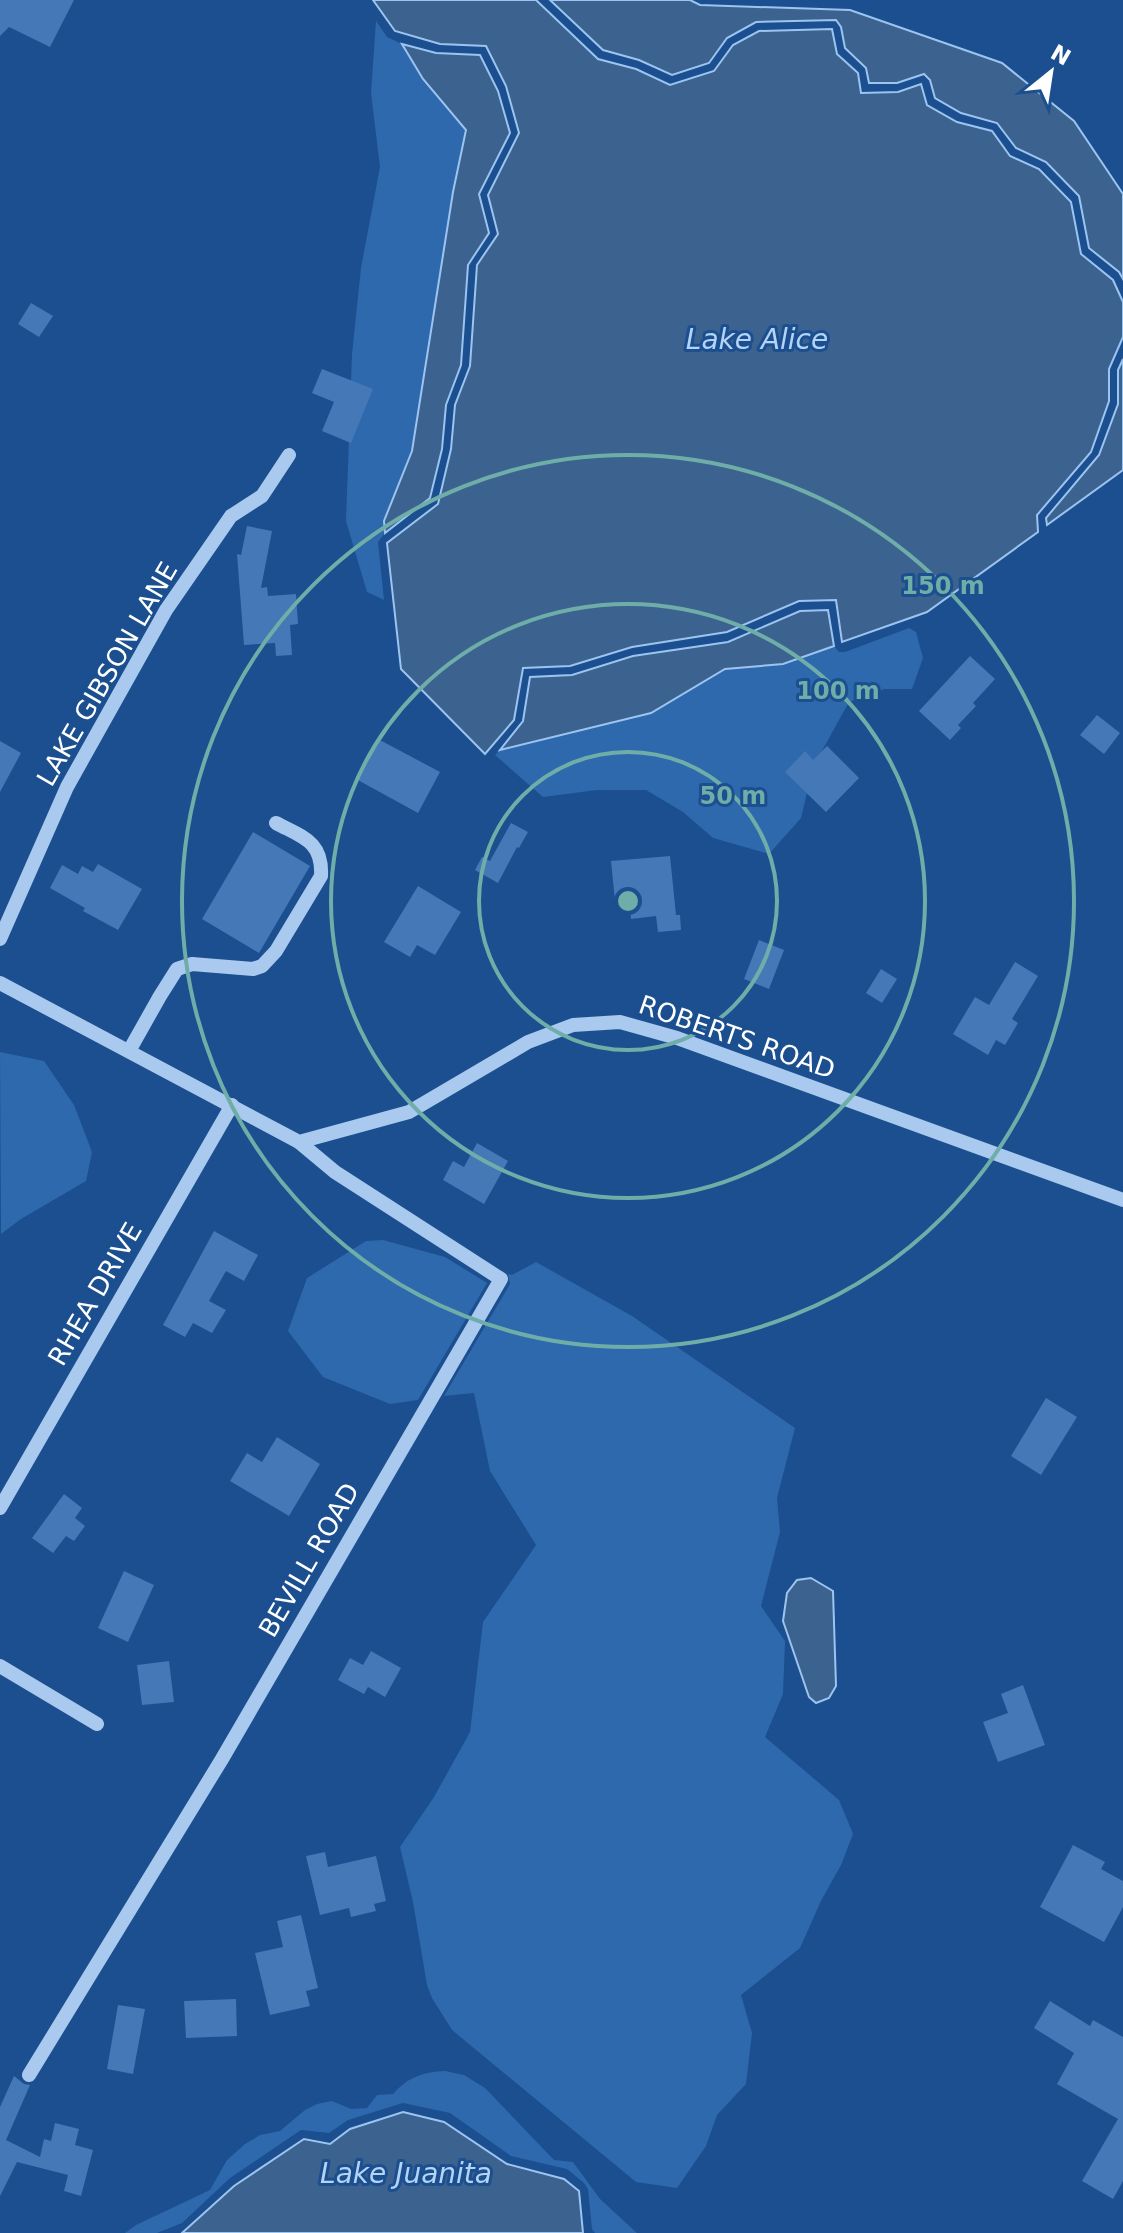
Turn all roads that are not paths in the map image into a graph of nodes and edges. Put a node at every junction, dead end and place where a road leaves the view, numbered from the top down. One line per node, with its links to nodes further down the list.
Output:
1 (289, 455): 3 (street, LAKE GIBSON LANE)
2 (276, 823): 5 (street)
3 (0, 939)
4 (0, 983): 5 (street)
5 (129, 1051): 6 (street)
6 (232, 1105): 7 (street); 9 (street, RHEA DRIVE)
7 (299, 1142): 8 (street, ROBERTS ROAD); 12 (street, BEVILL ROAD)
8 (1123, 1200)
9 (0, 1508)
10 (0, 1666): 11 (street)
11 (97, 1724)
12 (29, 2075)

